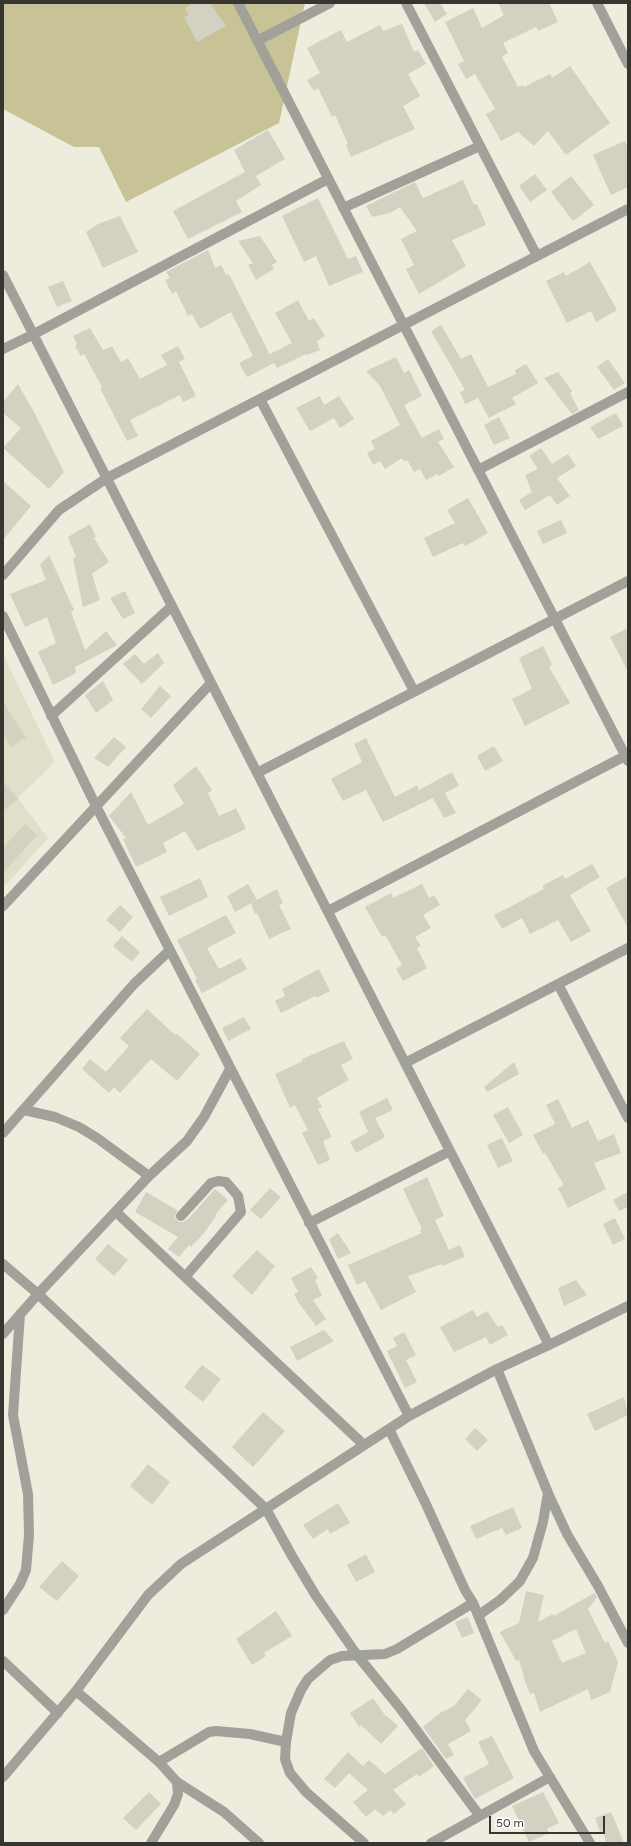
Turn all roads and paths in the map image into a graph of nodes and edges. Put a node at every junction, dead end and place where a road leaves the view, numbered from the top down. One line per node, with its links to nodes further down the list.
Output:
1 (238, 3): 5 (street)
2 (330, 3): 5 (street)
3 (406, 3): 7 (street)
4 (596, 3): 6 (street)
5 (257, 41): 8 (street)
6 (628, 64)
7 (480, 146): 9 (street); 11 (street)
8 (328, 179): 9 (street); 14 (street)
9 (343, 208): 13 (street)
10 (628, 209): 11 (street)
11 (537, 256): 13 (street)
12 (3, 274): 14 (street)
13 (403, 325): 17 (street); 18 (street)
14 (34, 334): 15 (street); 19 (street)
15 (3, 349)
16 (628, 392): 18 (street)
17 (260, 399): 19 (street); 26 (street)
18 (478, 470): 24 (street)
19 (107, 478): 20 (street); 22 (street)
20 (3, 575)
21 (628, 580): 24 (street)
22 (172, 606): 25 (street); 27 (street)
23 (3, 616): 27 (street)
24 (554, 618): 26 (street); 28 (street)
25 (211, 683): 29 (street); 30 (street)
26 (414, 692): 29 (street)
27 (51, 716): 30 (street)
28 (627, 759): 32 (street)
29 (257, 773): 32 (street)
30 (96, 806): 31 (street); 34 (street)
31 (3, 906)
32 (328, 911): 36 (street)
33 (628, 948): 35 (street)
34 (169, 951): 37 (street); 38 (street)
35 (558, 984): 36 (street); 39 (street)
36 (405, 1063): 41 (street)
37 (230, 1069): 42 (street); 45 (street)
38 (24, 1110): 40 (street); 42 (street)
39 (628, 1118)
40 (3, 1133)
41 (450, 1151): 45 (street); 52 (street)
42 (149, 1176): 43 (street)
43 (116, 1212): 47 (street); 48 (street)
44 (181, 1216): 47 (street)
45 (309, 1223): 54 (street)
46 (3, 1264): 48 (street)
47 (185, 1277): 56 (street)
48 (38, 1294): 50 (street); 58 (street)
49 (628, 1306): 52 (street)
50 (20, 1314): 51 (street); 60 (street)
51 (3, 1334)
52 (549, 1346): 53 (street)
53 (497, 1369): 54 (street); 57 (street)
54 (408, 1416): 55 (street)
55 (389, 1430): 56 (street); 59 (street)
56 (364, 1445): 58 (street)
57 (548, 1494): 61 (street); 62 (street)
58 (266, 1509): 64 (street); 66 (street)
59 (473, 1603): 61 (street); 64 (street)
60 (3, 1610)
61 (479, 1615): 71 (street)
62 (625, 1628): 63 (street)
63 (628, 1643)
64 (357, 1654): 68 (street); 73 (street)
65 (3, 1661): 67 (street)
66 (76, 1691): 67 (street); 69 (street)
67 (58, 1713): 70 (street)
68 (286, 1742): 69 (street); 76 (street)
69 (159, 1762): 72 (street)
70 (3, 1777)
71 (550, 1777): 73 (street); 78 (street)
72 (178, 1782): 74 (street); 75 (street)
73 (479, 1815): 77 (street)
74 (151, 1843)
75 (259, 1843)
76 (364, 1843)
77 (431, 1843)
78 (590, 1843)

